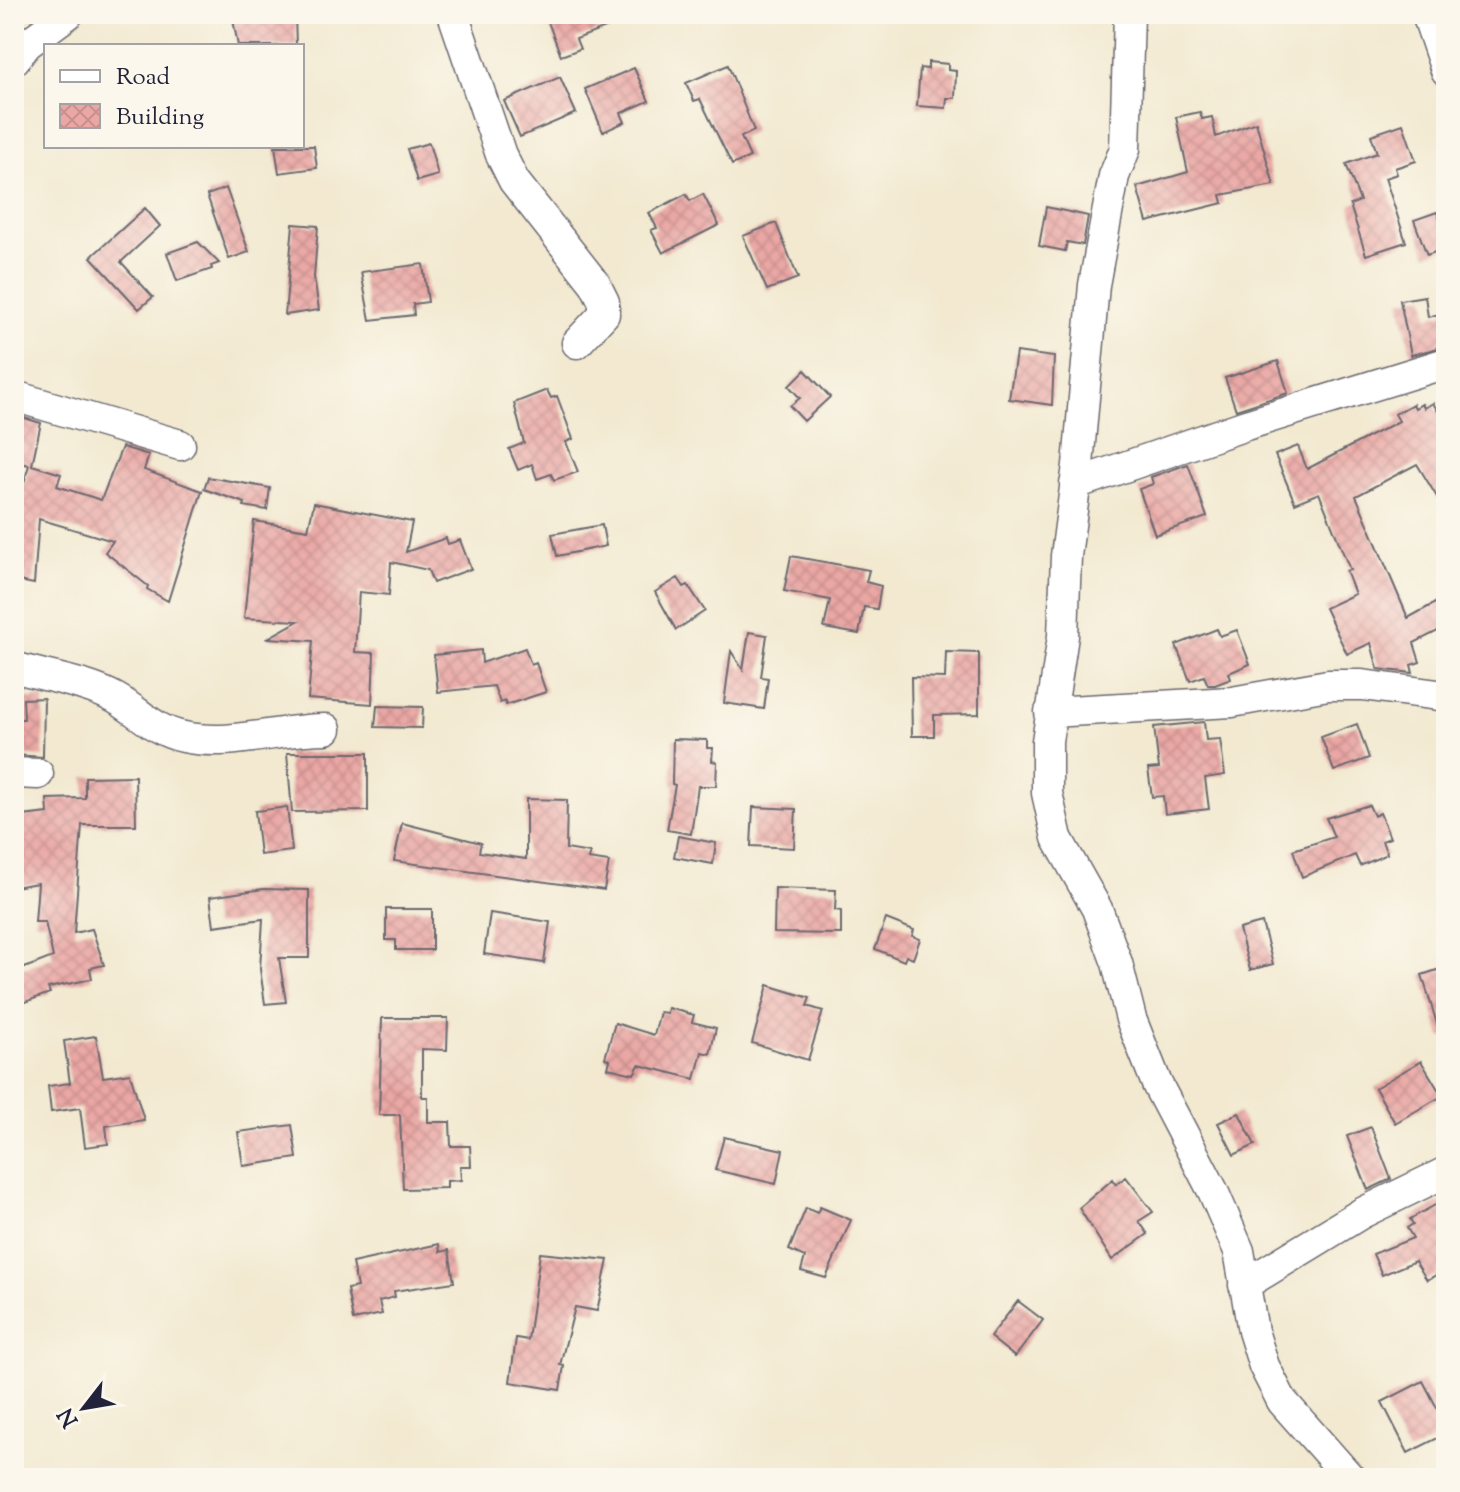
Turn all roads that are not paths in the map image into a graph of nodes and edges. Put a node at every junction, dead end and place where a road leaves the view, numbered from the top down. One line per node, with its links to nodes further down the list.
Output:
1 (68, 14): 5 (street)
2 (453, 14): 7 (street)
3 (1129, 14): 11 (street)
4 (1427, 14): 6 (street)
5 (14, 60)
6 (1446, 70)
7 (577, 343)
8 (1446, 363): 11 (street)
9 (14, 396): 10 (street)
10 (180, 445)
11 (1075, 484): 14 (street)
12 (14, 667): 15 (street)
13 (1446, 696): 14 (street)
14 (1050, 712): 17 (street)
15 (326, 729)
16 (1446, 1172): 17 (street)
17 (1244, 1285): 18 (street)
18 (1350, 1478)

